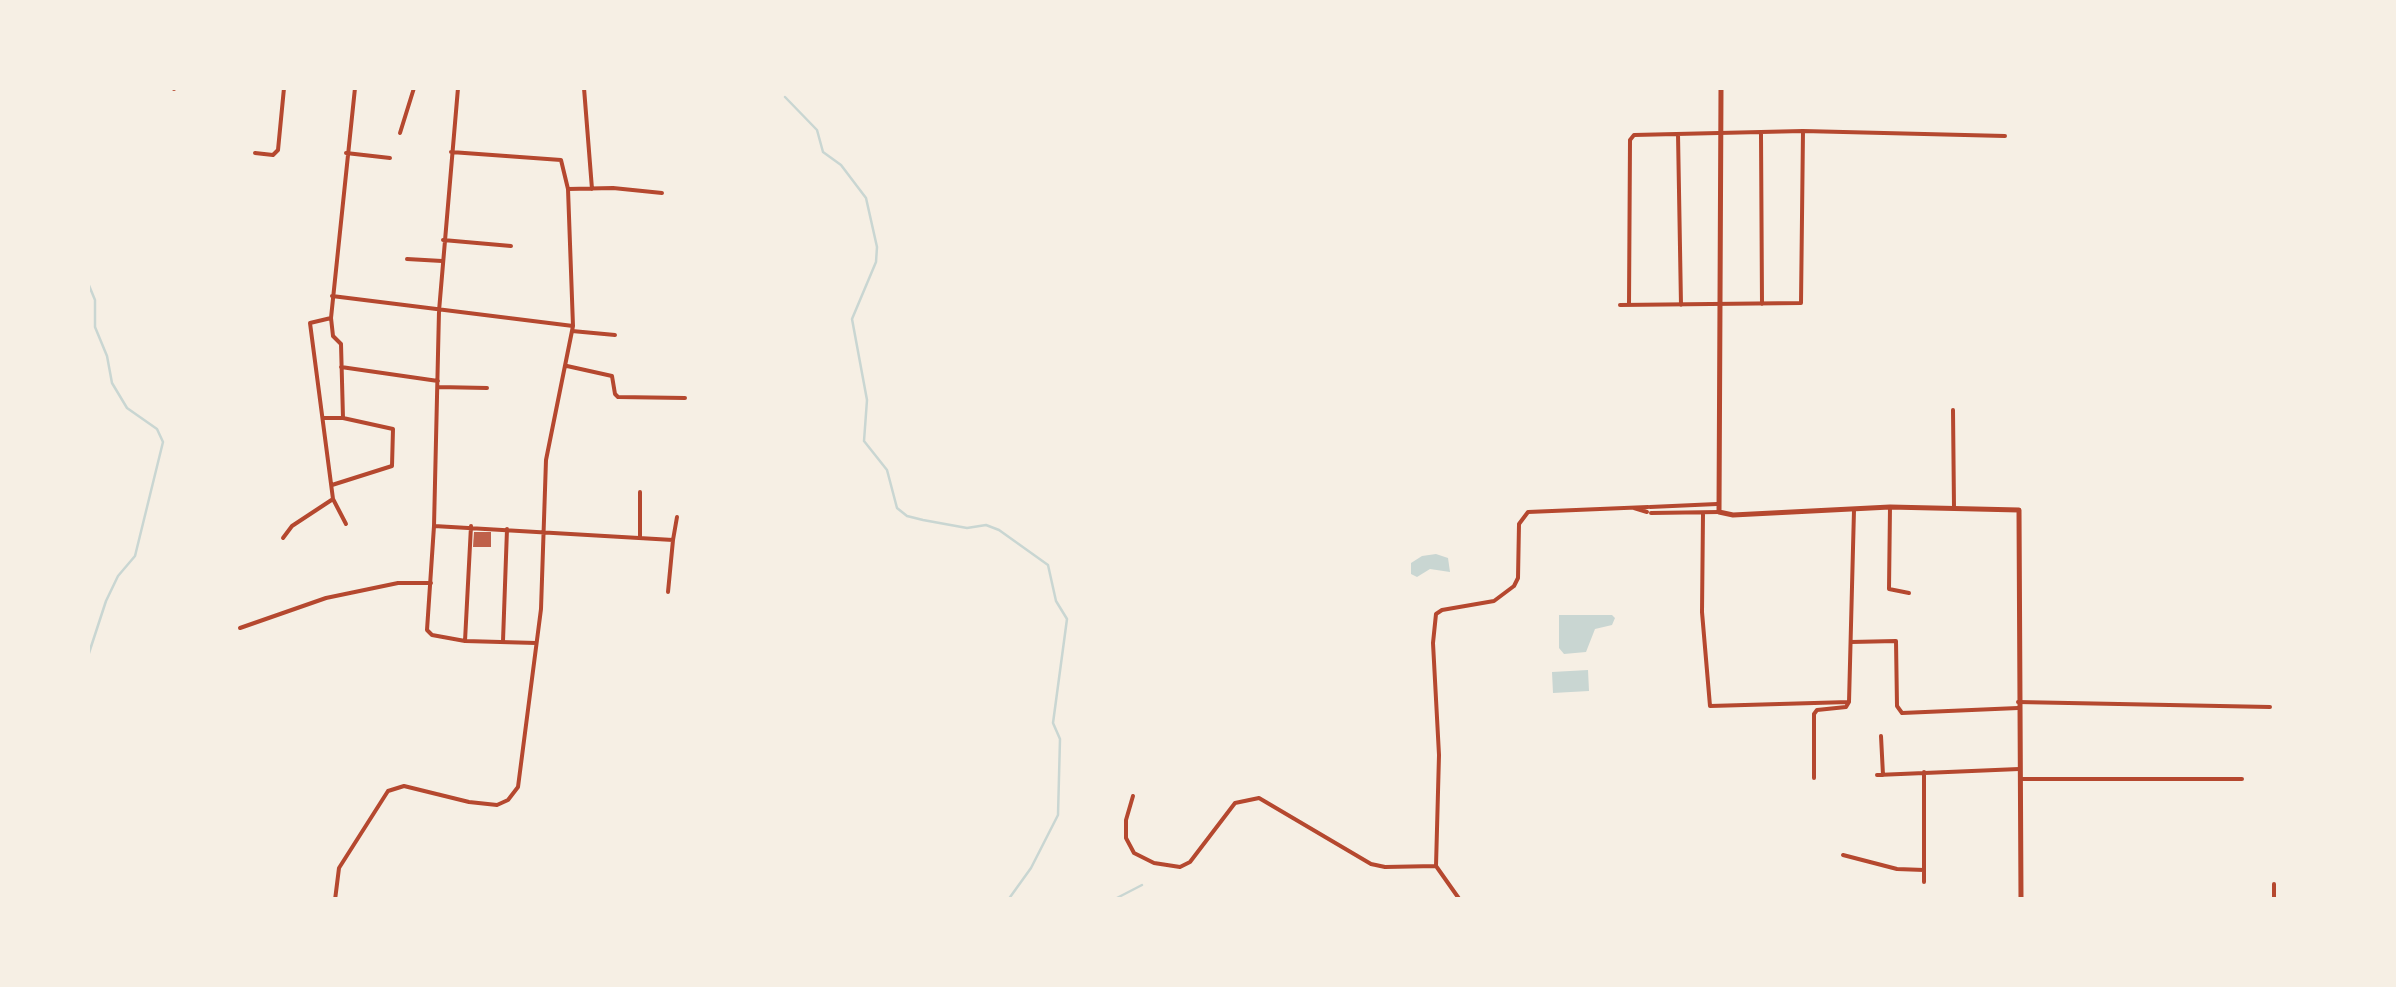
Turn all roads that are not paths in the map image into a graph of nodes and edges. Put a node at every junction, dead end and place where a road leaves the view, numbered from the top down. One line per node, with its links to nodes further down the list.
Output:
1 (284, 88): 16 (street)
2 (355, 88): 17 (street)
3 (414, 88): 11 (street)
4 (458, 88): 15 (street)
5 (584, 88): 19 (street)
6 (593, 88): 7 (street)
7 (610, 88)
8 (1721, 88): 12 (street)
9 (1761, 132): 10 (street); 12 (street); 30 (street)
10 (1803, 132): 14 (street); 30 (street)
11 (400, 133)
12 (1720, 133): 13 (street); 29 (street)
13 (1678, 134): 27 (street); 28 (street)
14 (2005, 136)
15 (450, 152): 20 (street); 22 (street)
16 (254, 153)
17 (346, 153): 18 (street); 26 (street)
18 (390, 158)
19 (592, 188): 20 (street); 21 (street)
20 (568, 189): 34 (street)
21 (662, 193)
22 (443, 240): 23 (street); 25 (street)
23 (512, 246)
24 (407, 260): 25 (street)
25 (442, 261): 32 (street)
26 (332, 296): 32 (street); 33 (street)
27 (1629, 304): 28 (street); 31 (street)
28 (1681, 304): 29 (street)
29 (1721, 304): 30 (street); 47 (street)
30 (1762, 304)
31 (1620, 305)
32 (439, 311): 34 (street); 38 (street)
33 (331, 318): 37 (street); 42 (street)
34 (573, 329): 35 (street); 36 (street)
35 (615, 335)
36 (567, 366): 40 (street); 58 (street)
37 (341, 367): 38 (street); 43 (street)
38 (438, 384): 39 (street); 55 (street)
39 (487, 388)
40 (685, 398)
41 (1953, 410): 49 (street)
42 (324, 418): 43 (street); 44 (street)
43 (343, 418): 44 (street)
44 (332, 485): 46 (street)
45 (640, 492): 60 (street)
46 (333, 500): 54 (street); 59 (street)
47 (1718, 508): 50 (street); 51 (street); 52 (street)
48 (1890, 508): 49 (street); 51 (street); 64 (street)
49 (1954, 508): 71 (street)
50 (1649, 509): 52 (street); 81 (street)
51 (1854, 510): 68 (street)
52 (1703, 514): 70 (street)
53 (677, 517): 61 (street)
54 (346, 524)
55 (434, 526): 56 (street); 62 (street)
56 (471, 526): 57 (street); 67 (street)
57 (507, 528): 58 (street); 66 (street)
58 (546, 532): 60 (street); 69 (street)
59 (282, 538)
60 (640, 538): 61 (street)
61 (672, 540): 63 (street)
62 (431, 583): 65 (street); 67 (street)
63 (668, 592)
64 (1909, 592)
65 (240, 628)
66 (503, 641): 67 (street); 69 (street)
67 (465, 642)
68 (1851, 642): 70 (street); 71 (street)
69 (536, 643): 85 (street)
70 (1849, 702): 76 (street)
71 (2018, 705): 72 (street); 74 (street)
72 (2270, 707)
73 (1880, 736): 75 (street)
74 (2019, 770): 75 (street); 78 (street)
75 (1924, 772): 82 (street)
76 (1814, 778)
77 (2242, 779): 78 (street)
78 (2019, 780): 87 (street)
79 (1132, 796): 81 (street)
80 (1843, 855): 82 (street)
81 (1436, 866): 86 (street)
82 (1924, 870): 83 (street)
83 (1924, 882)
84 (2274, 884): 88 (street)
85 (335, 900)
86 (1460, 900)
87 (2021, 900)
88 (2274, 900)

